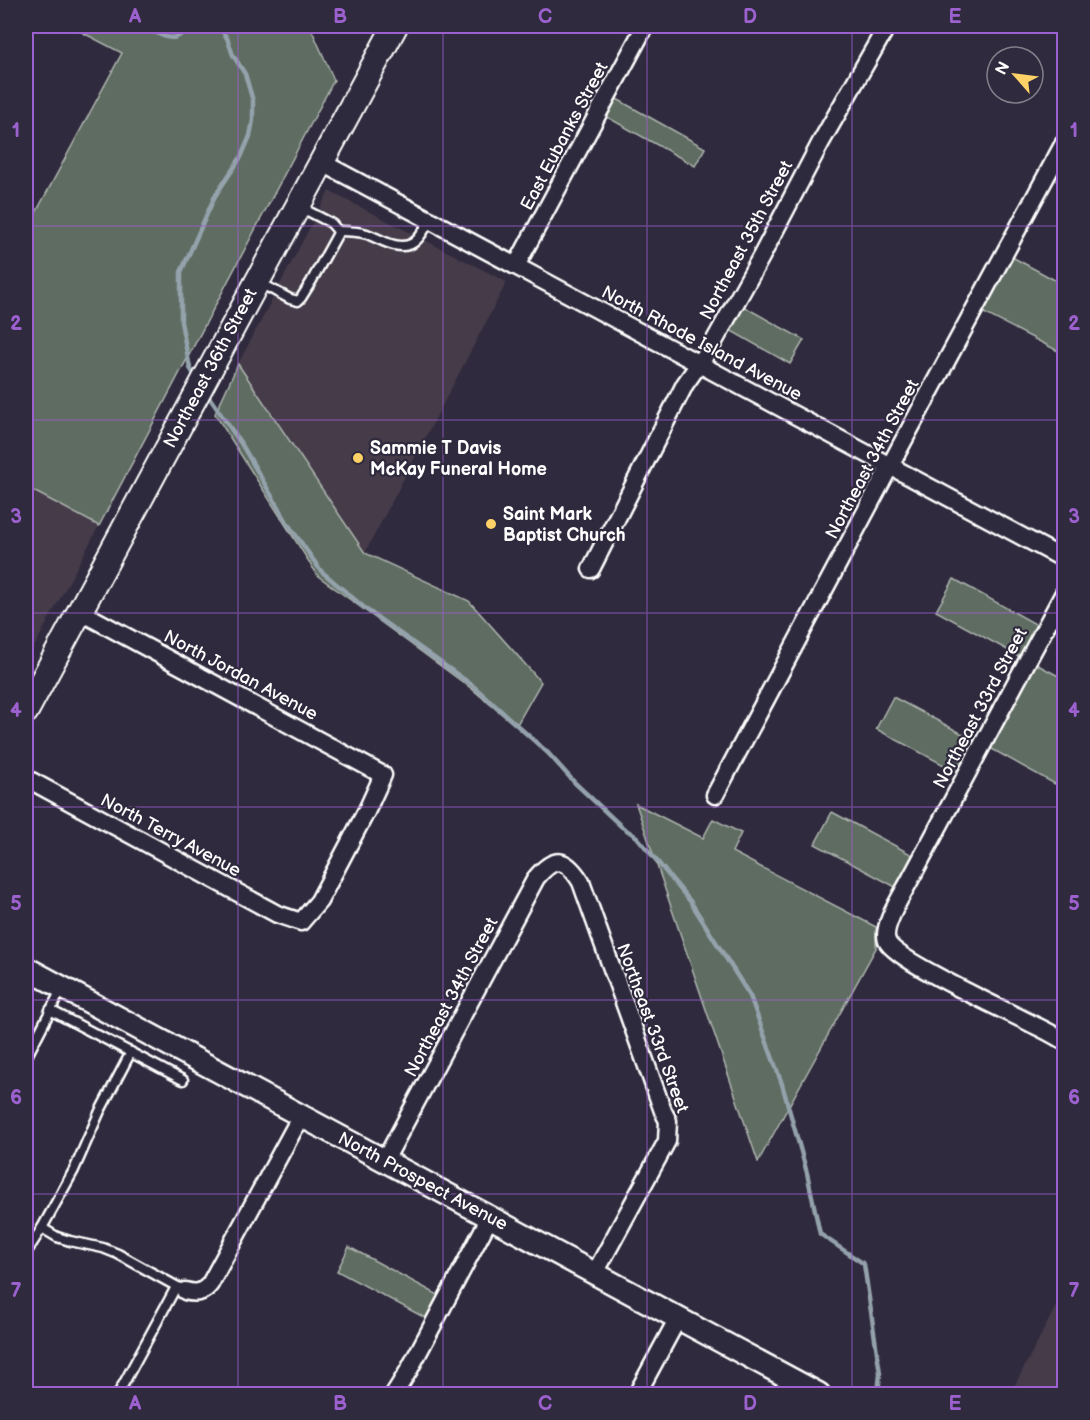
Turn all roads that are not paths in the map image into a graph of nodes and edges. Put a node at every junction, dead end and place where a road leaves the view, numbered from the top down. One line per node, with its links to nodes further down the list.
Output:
1 (395, 26): 5 (main road, Northeast 36th Street)
2 (645, 26): 9 (street, East Eubanks Street)
3 (887, 26): 11 (street, Northeast 35th Street)
4 (1065, 143): 12 (street, Northeast 34th Street)
5 (321, 162): 6 (main road, Northeast 36th Street); 7 (street, North Rhode Island Avenue)
6 (298, 206): 8 (lane); 10 (main road, Northeast 36th Street)
7 (430, 220): 8 (lane); 9 (street, North Rhode Island Avenue)
8 (338, 231): 10 (lane)
9 (516, 266): 11 (street, North Rhode Island Avenue)
10 (257, 281): 16 (main road, Northeast 36th Street)
11 (699, 364): 12 (street, North Rhode Island Avenue); 14 (street, Northeast 35th Street)
12 (890, 466): 13 (street, North Rhode Island Avenue); 19 (street, Northeast 34th Street)
13 (1065, 559)
14 (591, 569)
15 (1065, 593): 25 (street, Northeast 33rd Street)
16 (79, 611): 17 (main road, Northeast 36th Street); 21 (street, North Jordan Avenue)
17 (26, 711)
18 (26, 778): 21 (street, North Terry Avenue)
19 (716, 795)
20 (560, 862): 30 (street, Northeast 34th Street); 34 (street, Northeast 33rd Street)
21 (301, 922)
22 (26, 968): 23 (street, North Prospect Avenue)
23 (62, 987): 24 (lane); 29 (street, North Prospect Avenue)
24 (50, 1010): 26 (lane); 27 (lane)
25 (1065, 1041)
26 (131, 1052): 28 (lane); 32 (lane)
27 (26, 1058)
28 (183, 1080)
29 (302, 1116): 30 (street, North Prospect Avenue); 35 (street)
30 (385, 1160): 31 (street, North Prospect Avenue)
31 (490, 1217): 34 (street, North Prospect Avenue); 38 (street)
32 (42, 1228): 33 (lane); 35 (lane)
33 (26, 1253)
34 (595, 1273): 36 (street, North Prospect Avenue)
35 (180, 1289): 37 (lane)
36 (678, 1318): 39 (street); 40 (street, North Prospect Avenue)
37 (118, 1395)
38 (394, 1395)
39 (637, 1395)
40 (819, 1395)

